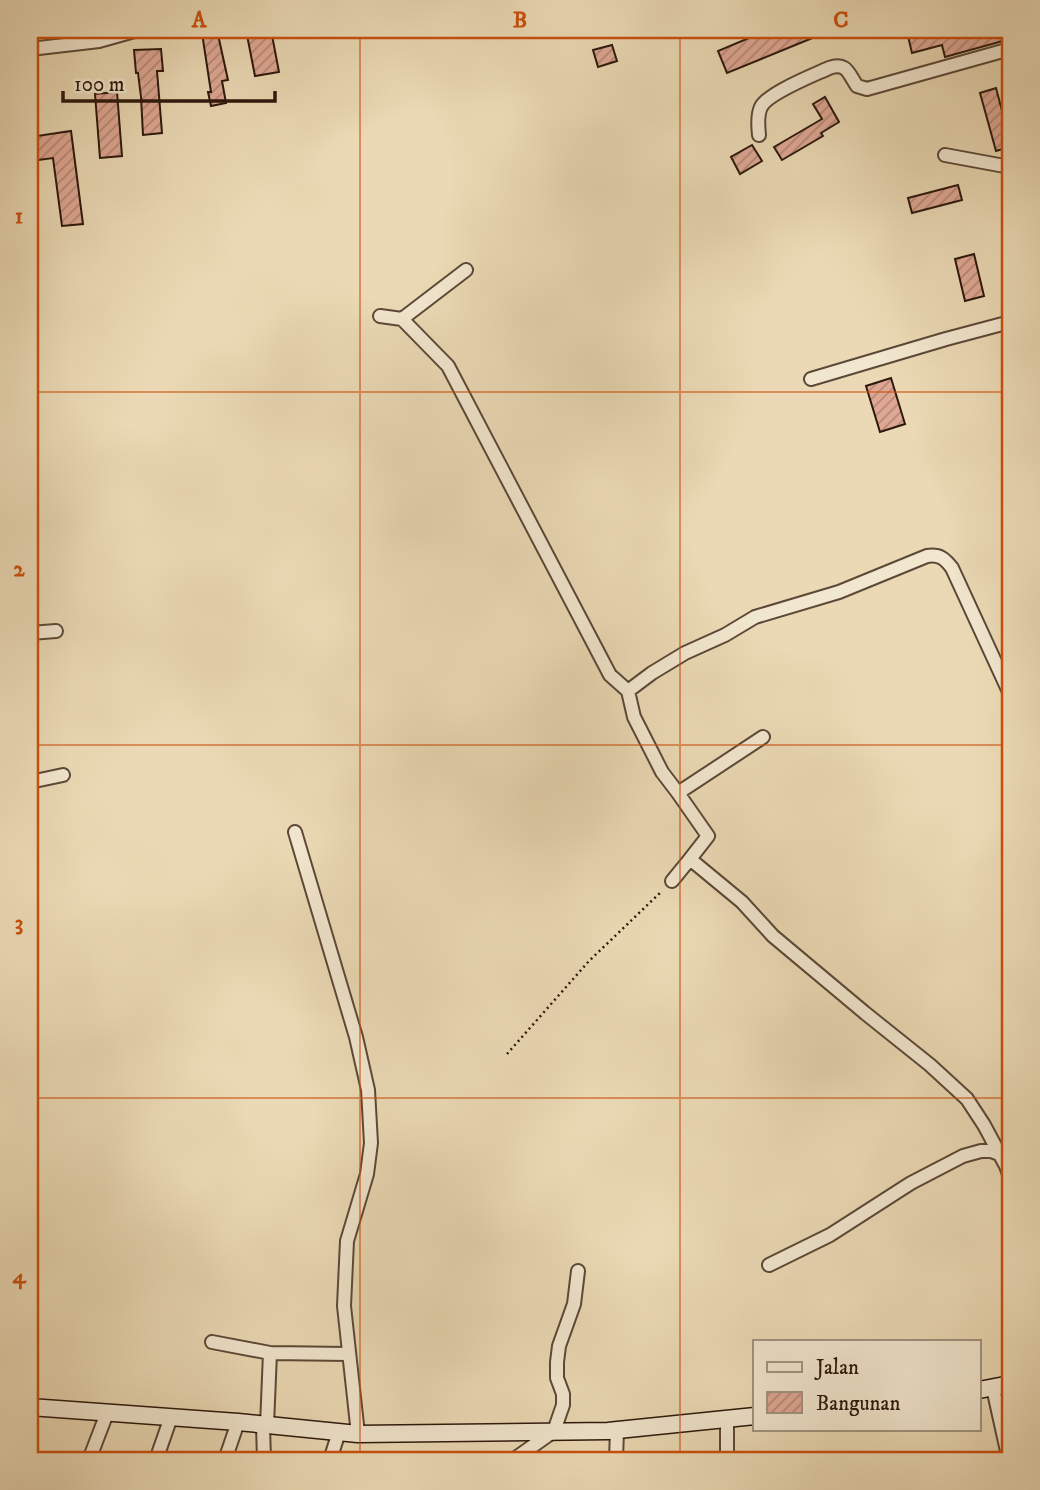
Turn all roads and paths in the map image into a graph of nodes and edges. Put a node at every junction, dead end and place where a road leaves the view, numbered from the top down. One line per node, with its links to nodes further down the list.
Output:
1 (138, 30): 2 (street)
2 (30, 49)
3 (1010, 49): 4 (street)
4 (759, 135)
5 (945, 155): 6 (street)
6 (1010, 167)
7 (466, 270): 9 (street)
8 (380, 316): 9 (street)
9 (402, 319): 14 (street)
10 (1010, 322): 11 (street)
11 (811, 379)
12 (56, 631): 13 (street)
13 (30, 633)
14 (628, 691): 15 (street); 19 (street)
15 (1010, 694)
16 (763, 737): 19 (street)
17 (63, 775): 18 (street)
18 (30, 782)
19 (678, 793): 21 (street)
20 (295, 832): 30 (street)
21 (690, 859): 22 (street); 24 (street)
22 (672, 881): 23 (path)
23 (507, 1054)
24 (999, 1154): 25 (street); 26 (street)
25 (1010, 1177)
26 (769, 1265)
27 (578, 1271): 41 (street)
28 (212, 1342): 29 (street)
29 (270, 1353): 30 (street); 39 (street)
30 (349, 1354): 43 (street)
31 (1010, 1384): 32 (street)
32 (986, 1389): 52 (street)
33 (30, 1408): 34 (street)
34 (107, 1413): 36 (street); 44 (street)
35 (753, 1416): 37 (street)
36 (171, 1417): 38 (street); 45 (street)
37 (727, 1418): 40 (street); 51 (street)
38 (238, 1422): 39 (street); 46 (street)
39 (265, 1425): 42 (street); 47 (street)
40 (617, 1430): 41 (street); 50 (street)
41 (554, 1432): 43 (street); 49 (street)
42 (340, 1433): 43 (street); 48 (street)
43 (358, 1434)
44 (89, 1460)
45 (156, 1460)
46 (225, 1460)
47 (264, 1460)
48 (330, 1460)
49 (513, 1460)
50 (616, 1460)
51 (727, 1460)
52 (1009, 1460)

